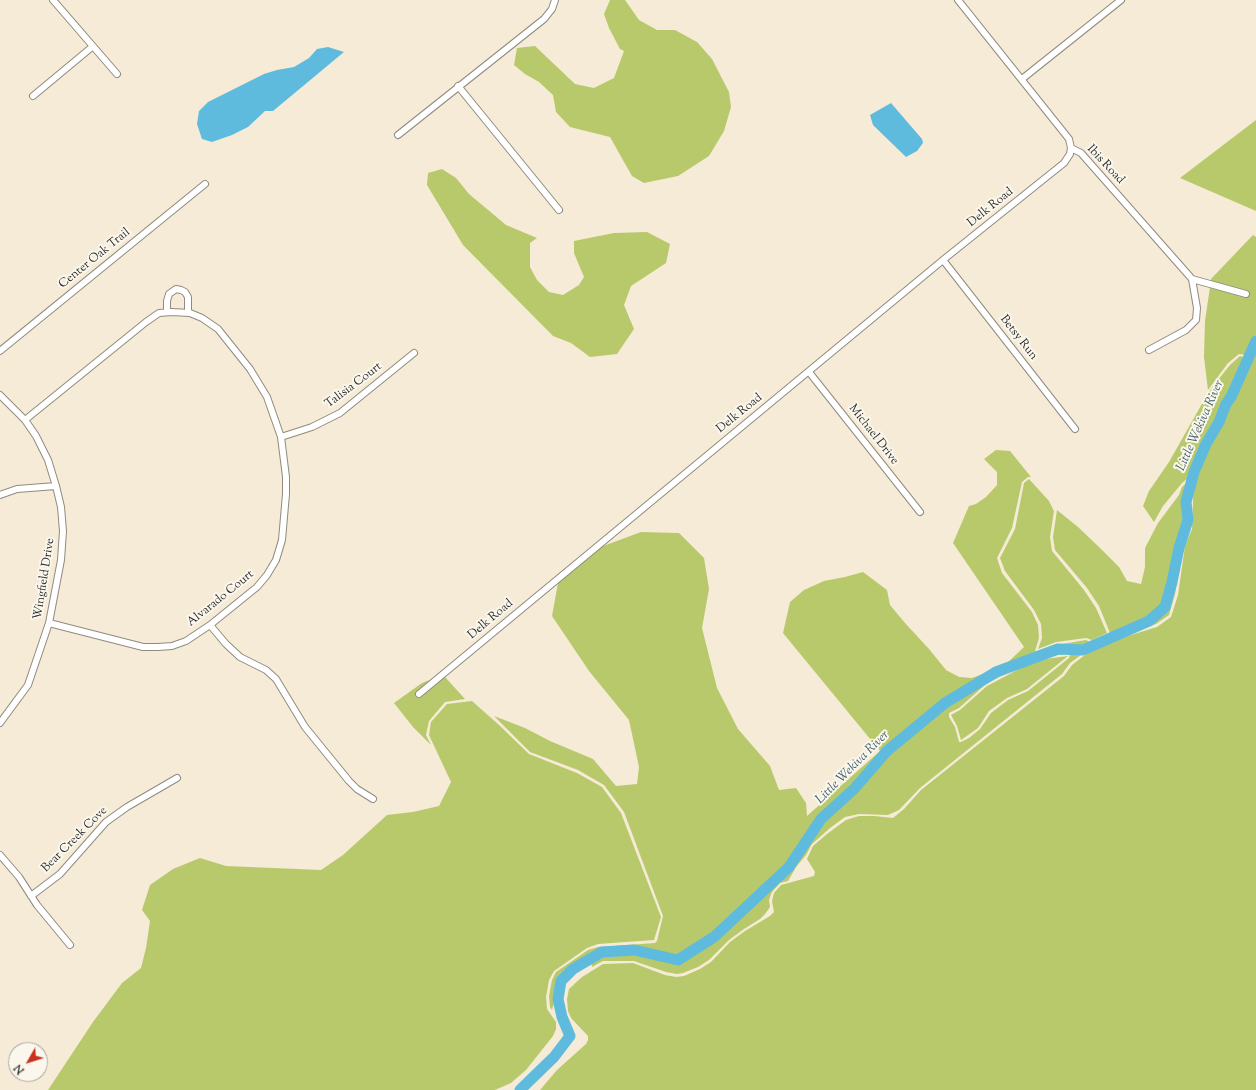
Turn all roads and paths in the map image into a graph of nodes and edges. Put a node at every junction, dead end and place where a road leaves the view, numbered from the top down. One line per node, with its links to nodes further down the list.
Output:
1 (53, 0): 5 (street)
2 (958, 0): 7 (street, Ibis Road)
3 (1121, 0): 7 (street)
4 (555, 1): 8 (street)
5 (92, 47): 6 (street); 9 (street)
6 (117, 74)
7 (1022, 79): 11 (street, Ibis Road)
8 (458, 86): 10 (street); 13 (street)
9 (33, 96)
10 (398, 135)
11 (1071, 148): 14 (street, Delk Road); 15 (street, Ibis Road)
12 (205, 184): 20 (street, Center Oak Trail)
13 (559, 210)
14 (943, 260): 22 (street, Delk Road); 25 (street, Betsy Run)
15 (1192, 279): 16 (street); 19 (street)
16 (1246, 294)
17 (167, 312): 18 (street, Alvarado Court); 18 (street); 24 (street, Alvarado Court)
18 (188, 313): 26 (street, Alvarado Court)
19 (1149, 350)
20 (0, 351)
21 (414, 353): 26 (street, Talisia Court)
22 (809, 372): 29 (street, Michael Drive); 32 (street, Delk Road)
23 (0, 395): 24 (street, Wingfield Drive)
24 (25, 420): 27 (street, Wingfield Drive)
25 (1075, 429)
26 (281, 437): 31 (street, Alvarado Court)
27 (56, 486): 28 (street); 30 (street, Wingfield Drive)
28 (0, 495)
29 (920, 512)
30 (49, 623): 31 (street, Alvarado Court); 33 (street, Wingfield Drive)
31 (210, 625): 35 (street)
32 (418, 694)
33 (0, 723)
34 (177, 778): 37 (street, Bear Creek Cove)
35 (373, 800)
36 (0, 855): 37 (street)
37 (31, 896): 38 (street)
38 (70, 945)

